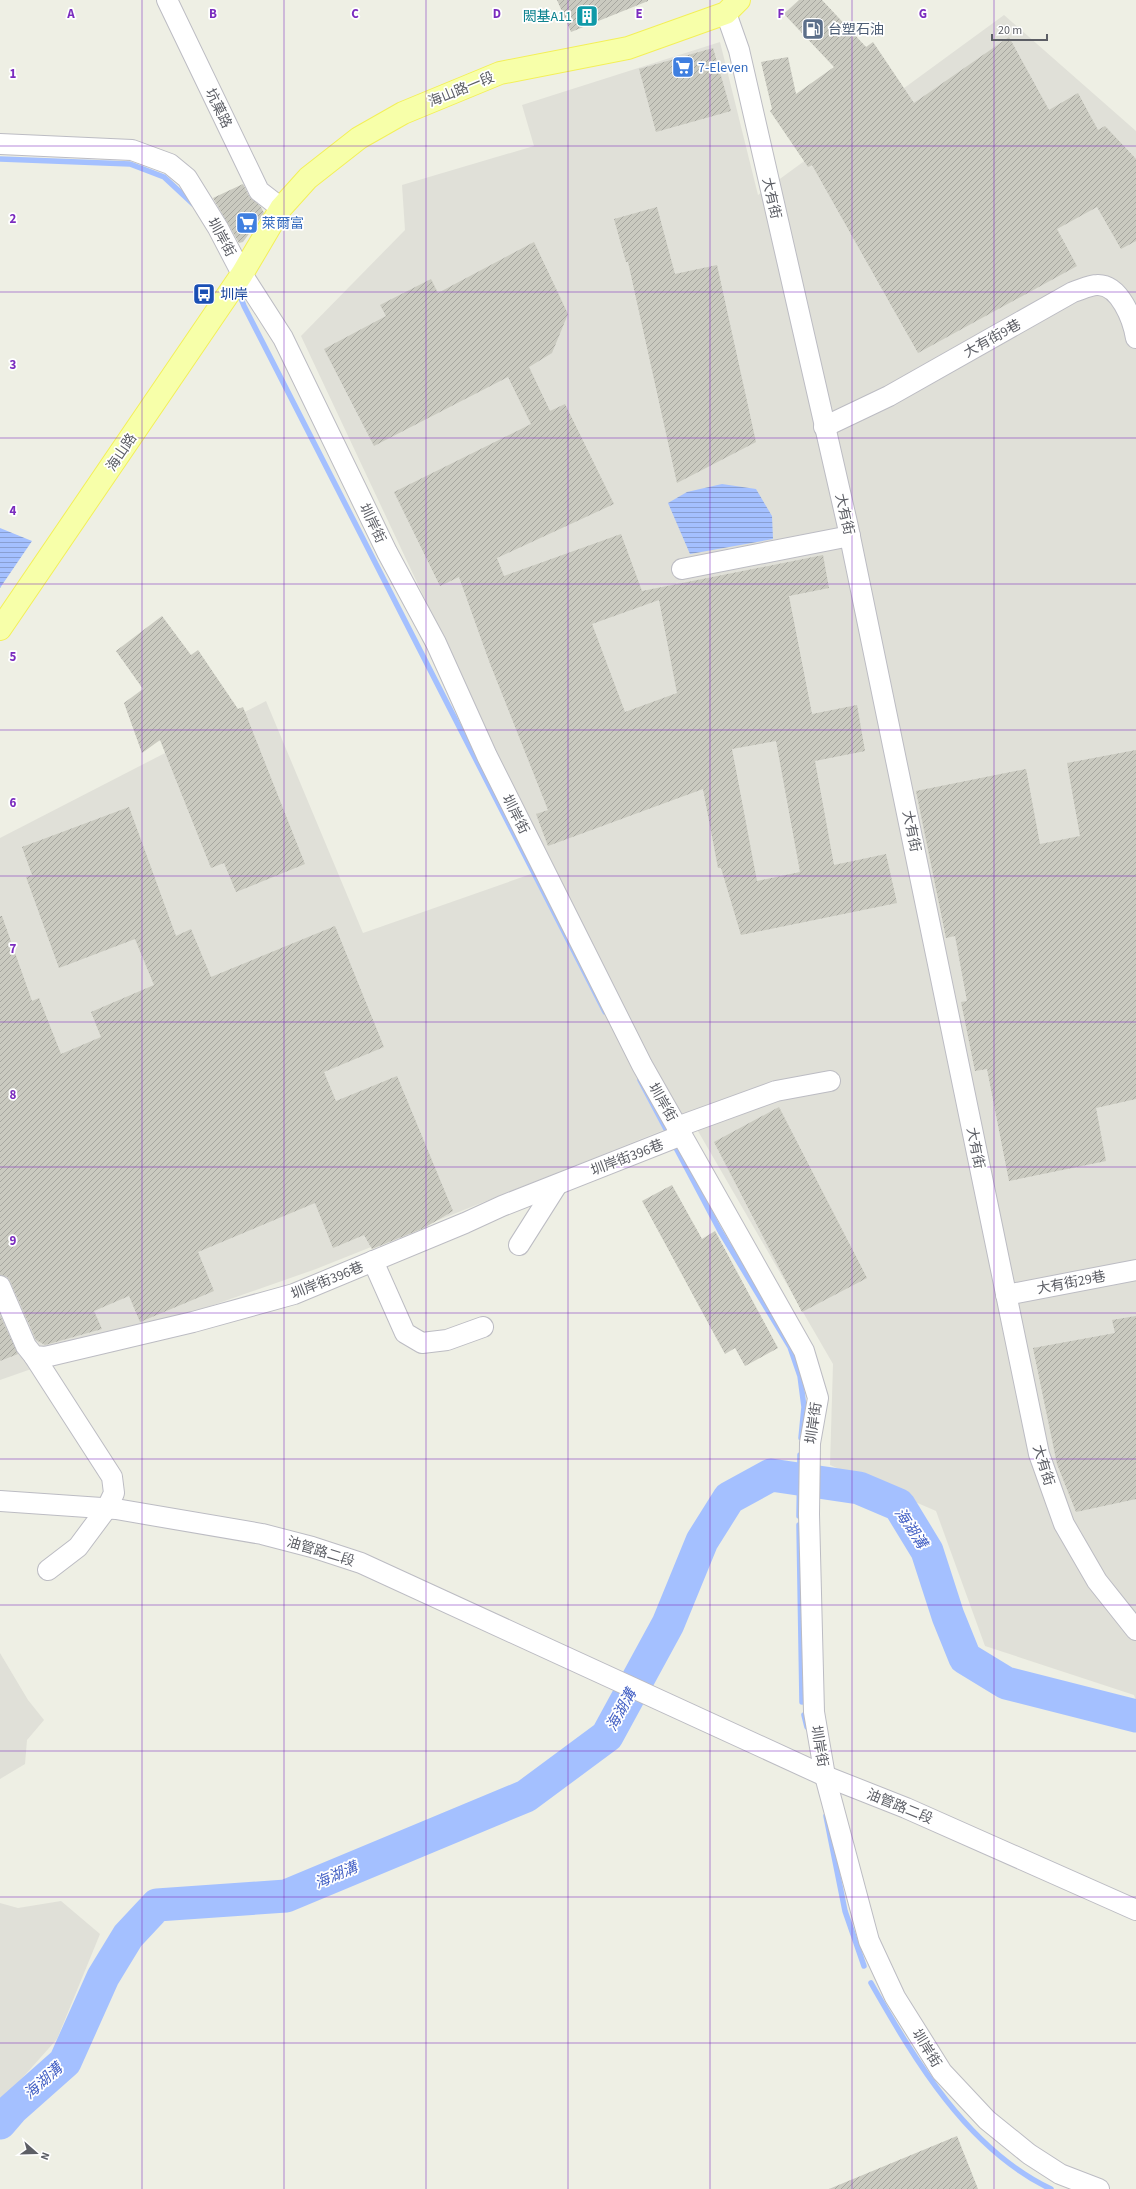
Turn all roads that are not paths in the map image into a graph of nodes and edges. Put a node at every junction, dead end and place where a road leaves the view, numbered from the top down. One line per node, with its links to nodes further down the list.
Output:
1 (167, 0): 4 (street, 坑菓路)
2 (733, 7): 4 (main road, 海山路一段); 7 (street, 大有街)
3 (0, 144): 5 (street, 圳岸街)
4 (282, 208): 5 (main road, 海山路一段)
5 (242, 274): 10 (main road, 海山路); 12 (street, 圳岸街)
6 (1136, 338): 7 (street, 大有街9巷)
7 (824, 427): 8 (street, 大有街)
8 (850, 536): 9 (street); 18 (street, 大有街)
9 (682, 569)
10 (0, 629)
11 (830, 1081): 12 (street, 圳岸街396巷)
12 (680, 1133): 13 (street, 圳岸街396巷); 25 (street, 圳岸街)
13 (557, 1185): 14 (street); 15 (street, 圳岸街396巷)
14 (520, 1245)
15 (373, 1261): 19 (street); 20 (street, 圳岸街396巷)
16 (1136, 1270): 18 (street, 大有街29巷)
17 (0, 1286): 20 (street)
18 (1006, 1295): 24 (street, 大有街)
19 (483, 1327)
20 (34, 1356): 22 (street)
21 (0, 1501): 22 (street, 油管路二段)
22 (107, 1508): 23 (street); 25 (street, 油管路二段)
23 (48, 1570)
24 (1136, 1630)
25 (825, 1776): 26 (street, 油管路二段); 27 (street, 圳岸街)
26 (1136, 1910)
27 (1099, 2189)

